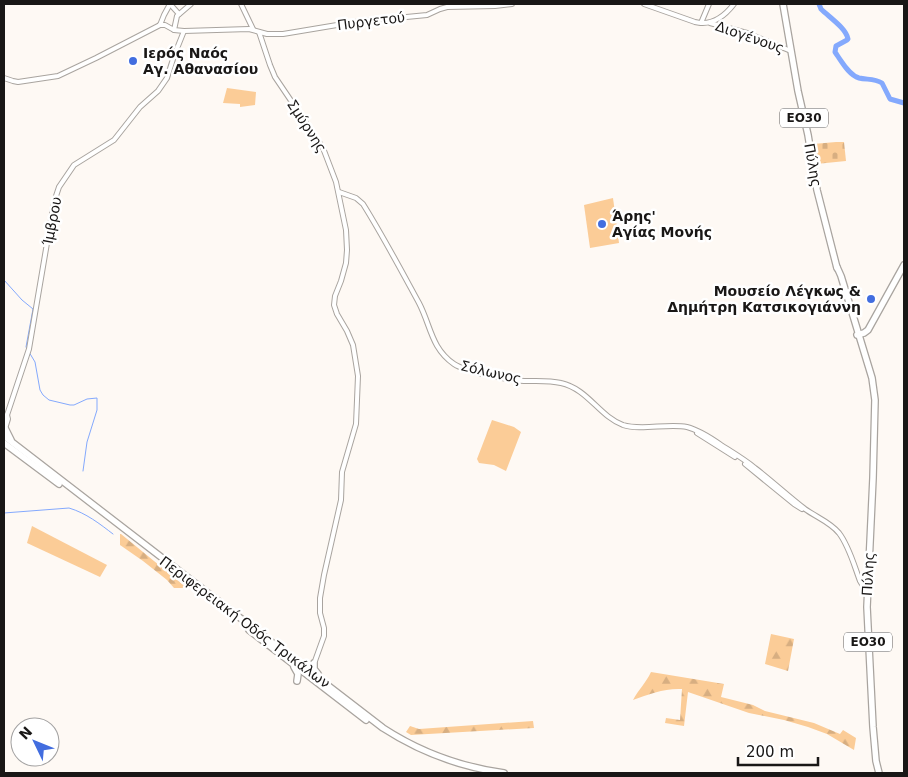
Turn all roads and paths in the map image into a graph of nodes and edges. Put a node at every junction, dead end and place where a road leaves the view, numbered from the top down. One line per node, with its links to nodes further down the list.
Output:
1 (170, 4): 9 (street); 12 (street)
2 (191, 4): 9 (street)
3 (241, 4): 14 (street)
4 (512, 4): 16 (street, Πυργετού)
5 (644, 4): 10 (street)
6 (709, 4): 10 (street)
7 (734, 4): 11 (street)
8 (783, 4): 17 (main road, Πύλης / ΕΟ30)
9 (179, 14): 13 (street)
10 (700, 23): 11 (street, Διογένους)
11 (710, 23): 17 (street, Διογένους)
12 (160, 25): 13 (street, Πυργετού); 18 (street)
13 (174, 30): 15 (street, Πυργετού)
14 (253, 30): 15 (street, Πυργετού); 16 (street, Πυργετού)
15 (184, 32): 28 (street, Ίμβρου)
16 (259, 32): 19 (street, Σμύρνης)
17 (791, 51): 21 (main road, Πύλης / ΕΟ30)
18 (4, 78)
19 (338, 192): 34 (street, Σόλωνος); 35 (street, Σμύρνης)
20 (904, 265): 24 (main road)
21 (837, 267): 23 (main road, Πύλης / ΕΟ30); 25 (main road, Πύλης / ΕΟ30)
22 (904, 272): 24 (main road)
23 (857, 327): 24 (main road); 25 (main road, Πύλης / ΕΟ30)
24 (871, 329): 25 (main road); 26 (main road)
25 (859, 336): 26 (main road, Πύλης / ΕΟ30); 27 (main road, Πύλης / ΕΟ30)
26 (864, 349): 27 (main road, Πύλης / ΕΟ30)
27 (873, 387): 34 (main road, Πύλης / ΕΟ30)
28 (7, 415): 29 (street); 30 (street)
29 (4, 421)
30 (5, 430): 33 (main road)
31 (4, 436): 33 (main road, Περιφερειακή Οδός Τρικάλων)
32 (4, 443): 36 (main road, Περιφερειακή Οδός Τρικάλων)
33 (14, 444): 37 (main road, Περιφερειακή Οδός Τρικάλων)
34 (868, 588): 40 (main road, Πύλης / ΕΟ30)
35 (315, 661): 37 (street, Σμύρνης); 39 (main road)
36 (289, 662): 37 (main road, Περιφερειακή Οδός Τρικάλων); 38 (main road)
37 (306, 671): 39 (main road, Περιφερειακή Οδός Τρικάλων); 41 (main road, Περιφερειακή Οδός Τρικάλων)
38 (297, 680)
39 (322, 680): 42 (main road, Περιφερειακή Οδός Τρικάλων)
40 (876, 761): 43 (main road, ΕΟ30); 44 (main road, ΕΟ30)
41 (481, 773)
42 (504, 773)
43 (874, 773)
44 (879, 773)

